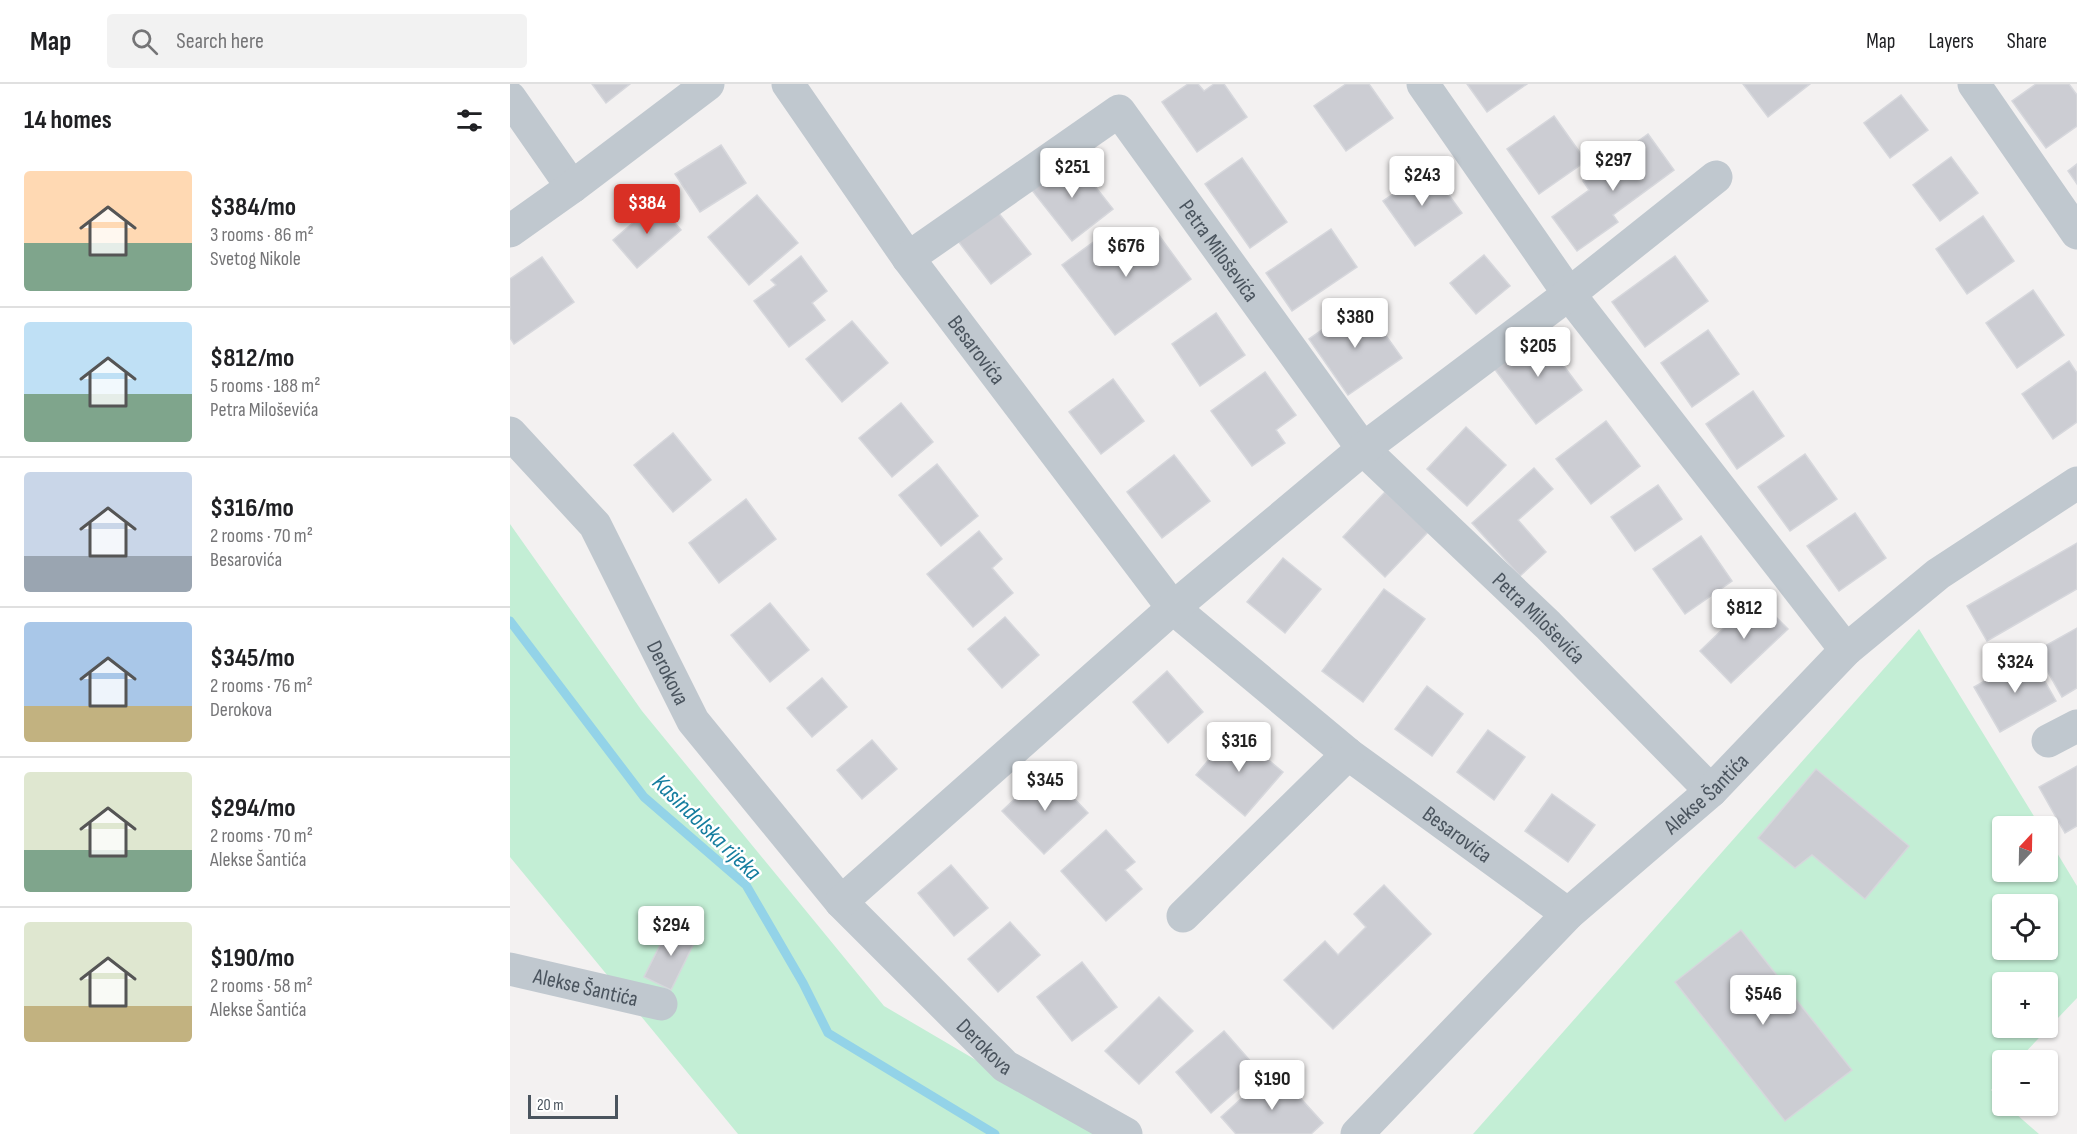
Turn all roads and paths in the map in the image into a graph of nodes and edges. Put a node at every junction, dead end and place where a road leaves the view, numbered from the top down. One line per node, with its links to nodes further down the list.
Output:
1 (708, 84): 7 (street)
2 (788, 84): 10 (street, Besarovića)
3 (1423, 84): 11 (street)
4 (1974, 84): 9 (street)
5 (510, 98): 7 (street)
6 (1716, 177): 11 (street)
7 (572, 187): 8 (street)
8 (510, 231)
9 (2077, 233)
10 (908, 258): 13 (street, Petra Miloševića); 15 (street, Besarovića)
11 (1569, 294): 13 (street); 16 (street)
12 (510, 433): 21 (street, Derokova)
13 (1363, 449): 15 (street); 20 (street, Petra Miloševića)
14 (2077, 483): 16 (street, Alekse Šantića)
15 (1173, 608): 19 (street, Besarovića); 21 (street)
16 (1846, 650): 20 (street, Alekse Šantića)
17 (2077, 726): 18 (street)
18 (2048, 741)
19 (1348, 754): 22 (street, Besarovića); 23 (street)
20 (1711, 791): 22 (street, Alekse Šantića)
21 (841, 902): 26 (street, Derokova)
22 (1568, 914): 27 (street, Alekse Šantića)
23 (1183, 916)
24 (510, 969): 25 (street, Alekse Šantića)
25 (660, 1004)
26 (1126, 1134)
27 (1357, 1134)

